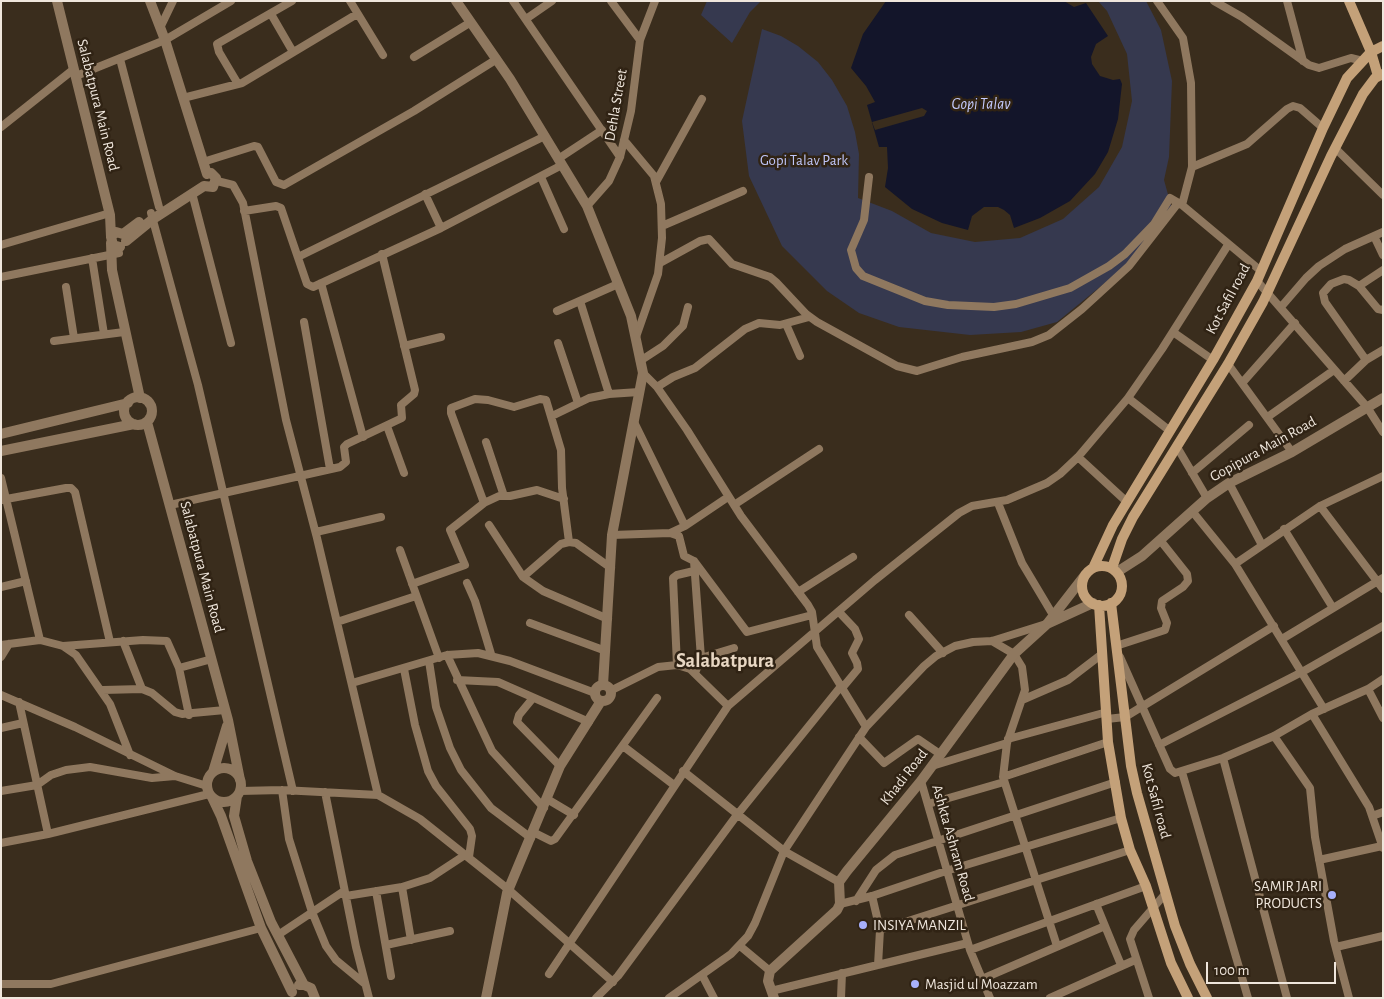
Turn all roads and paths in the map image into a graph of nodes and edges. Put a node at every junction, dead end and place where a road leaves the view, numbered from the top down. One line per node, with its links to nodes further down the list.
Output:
1 (57, 1): 32 (street, Salabatpura Main Road)
2 (150, 1): 20 (street)
3 (173, 1): 20 (street)
4 (232, 1): 21 (street)
5 (292, 1): 16 (street)
6 (350, 1): 17 (street)
7 (456, 1): 19 (street)
8 (513, 1): 18 (street)
9 (552, 1): 18 (street)
10 (611, 1): 22 (street)
11 (655, 1): 22 (street, Dehla Street)
12 (1157, 1): 46 (street)
13 (1214, 1): 30 (street)
14 (1287, 1): 30 (street)
15 (1349, 1): 25 (main road)
16 (271, 14): 24 (street); 34 (street)
17 (357, 14): 24 (street); 26 (street)
18 (526, 19): 39 (street)
19 (471, 22): 27 (street); 29 (street)
20 (160, 28): 21 (street)
21 (166, 40): 28 (street); 35 (street)
22 (640, 40): 41 (street, Dehla Street)
23 (1383, 46): 25 (main road, Kot Safil road)
24 (293, 52): 34 (street)
25 (1371, 52): 31 (main road, Kot Safil road); 33 (main road)
26 (383, 56)
27 (414, 56)
28 (120, 59): 32 (street); 59 (street)
29 (497, 60): 40 (street); 44 (street)
30 (1303, 60): 31 (street)
31 (1363, 61): 38 (main road, Kot Safil road)
32 (75, 72): 37 (street); 60 (street, Salabatpura Main Road)
33 (1381, 78): 42 (main road)
34 (238, 84): 35 (street)
35 (183, 98): 44 (street)
36 (702, 99): 51 (street)
37 (1, 127)
38 (1323, 128): 46 (street); 75 (main road, Kot Safil road)
39 (602, 130): 43 (street); 45 (street)
40 (544, 136): 45 (street); 54 (street)
41 (624, 140): 43 (street, Dehla Street); 51 (street)
42 (1335, 148): 55 (street); 82 (main road)
43 (620, 157): 57 (street, Dehla Street)
44 (203, 162): 49 (street)
45 (560, 162): 47 (street); 57 (street)
46 (1192, 167): 56 (street)
47 (541, 177): 62 (street); 63 (street)
48 (869, 177): 56 (street)
49 (205, 180): 50 (street); 53 (street); 59 (street)
50 (217, 182): 58 (street)
51 (656, 182): 61 (street)
52 (743, 191): 61 (street)
53 (192, 193): 59 (street); 99 (street)
54 (425, 194): 62 (street); 71 (street)
55 (1383, 195)
56 (1180, 204): 68 (street); 88 (street)
57 (587, 206): 79 (street)
58 (244, 211): 71 (street); 141 (street)
59 (154, 213): 66 (street); 145 (street)
60 (110, 214): 66 (street, Salabatpura Main Road); 67 (street)
61 (662, 226): 73 (street)
62 (441, 228): 69 (street)
63 (564, 229)
64 (1383, 232): 65 (street)
65 (1374, 236): 70 (street); 85 (street)
66 (118, 242): 72 (street); 92 (street, Salabatpura Main Road)
67 (1, 245)
68 (1228, 245): 75 (street); 93 (street)
69 (382, 254): 78 (street); 101 (street)
70 (1383, 255)
71 (298, 257): 78 (street)
72 (92, 258): 76 (street); 94 (street)
73 (660, 263): 88 (street); 97 (street)
74 (1383, 270): 80 (street)
75 (1261, 271): 77 (main road, Kot Safil road)
76 (1, 277)
77 (1257, 281): 82 (street); 104 (main road, Kot Safil road)
78 (321, 283): 131 (street)
79 (618, 284): 83 (street); 97 (street)
80 (1359, 286): 86 (street); 105 (street)
81 (66, 287): 96 (street)
82 (1267, 293): 85 (street); 107 (main road)
83 (580, 301): 87 (street); 114 (street)
84 (688, 307): 106 (street)
85 (1281, 307): 90 (street)
86 (1383, 310)
87 (558, 311)
88 (809, 317): 91 (street)
89 (304, 322): 138 (street)
90 (1295, 323): 108 (street); 111 (street)
91 (786, 324): 103 (street); 112 (street)
92 (124, 332): 94 (street); 115 (street, Salabatpura Main Road)
93 (1173, 332): 104 (street); 116 (street)
94 (104, 334): 96 (street)
95 (441, 336): 101 (street)
96 (74, 338): 98 (street)
97 (636, 338): 106 (street)
98 (54, 341)
99 (231, 343)
100 (558, 343): 119 (street)
101 (404, 346): 127 (street)
102 (1383, 350): 105 (street)
103 (800, 356)
104 (1213, 360): 128 (main road, Kot Safil road)
105 (1366, 360): 110 (street)
106 (640, 361): 109 (street)
107 (1228, 364): 111 (street); 133 (main road)
108 (1334, 370): 110 (street); 122 (street)
109 (643, 373): 112 (street); 113 (street)
110 (1344, 381): 120 (street)
111 (1243, 382): 122 (street)
112 (657, 386): 147 (street)
113 (639, 392): 114 (street); 124 (street)
114 (609, 394): 119 (street)
115 (140, 398): 118 (street); 123 (street)
116 (1128, 398): 128 (street); 137 (street)
117 (1383, 398): 120 (street, Gopipura Main Road)
118 (128, 403): 125 (street); 130 (street)
119 (578, 403): 121 (street)
120 (1366, 407): 129 (street); 136 (street, Gopipura Main Road)
121 (552, 416): 150 (street); 152 (street)
122 (1268, 416): 136 (street)
123 (147, 422): 125 (street); 154 (street, Salabatpura Main Road)
124 (634, 422): 160 (street); 164 (street)
125 (134, 424): 135 (street)
126 (1249, 425): 140 (street)
127 (387, 426): 131 (street); 139 (street)
128 (1170, 431): 151 (main road, Kot Safil road)
129 (1383, 432)
130 (1, 434)
131 (363, 437): 138 (street)
132 (486, 442): 146 (street)
133 (1177, 447): 140 (street); 174 (main road)
134 (819, 450): 155 (street)
135 (1, 451)
136 (1292, 452): 144 (street, Gopipura Main Road)
137 (1078, 457): 151 (street); 153 (street)
138 (330, 469): 141 (street)
139 (404, 473)
140 (1192, 473): 148 (street)
141 (301, 476): 145 (street); 162 (street)
142 (1383, 476): 156 (street)
143 (1, 478): 149 (street)
144 (1229, 483): 148 (street, Gopipura Main Road); 167 (street)
145 (224, 493): 154 (street); 274 (street)
146 (504, 496): 150 (street); 152 (street)
147 (728, 497): 155 (street); 160 (street)
148 (1207, 498): 157 (street, Gopipura Main Road)
149 (4, 499): 179 (street); 204 (street)
150 (564, 500): 166 (street)
151 (1127, 502): 173 (main road, Kot Safil road)
152 (484, 503): 181 (street)
153 (998, 503): 189 (street); 190 (street)
154 (170, 505): 217 (street, Salabatpura Main Road)
155 (734, 505): 184 (street)
156 (1320, 506): 161 (street); 178 (street)
157 (1192, 511): 165 (street, Gopipura Main Road); 171 (street)
158 (381, 517): 162 (street)
159 (489, 525): 177 (street)
160 (685, 526): 163 (street)
161 (1284, 529): 167 (street); 188 (street)
162 (316, 532): 194 (street)
163 (670, 533): 164 (street); 170 (street)
164 (612, 535): 172 (street)
165 (1160, 540): 174 (street, Gopipura Main Road); 208 (street)
166 (569, 542): 172 (street); 177 (street)
167 (1262, 545): 171 (street)
168 (400, 550): 181 (street)
169 (853, 557): 184 (street)
170 (694, 561): 175 (street); 191 (street)
171 (1235, 564): 197 (street)
172 (611, 568): 193 (street)
173 (1094, 568): 174 (main road); 176 (main road)
174 (1114, 570): 186 (main road)
175 (694, 571): 216 (street); 219 (street)
176 (1085, 575): 187 (main road); 190 (street, Khadi Road)
177 (523, 577): 193 (street)
178 (1380, 580): 183 (street); 188 (street)
179 (26, 581): 182 (street); 200 (street)
180 (467, 583): 211 (street)
181 (412, 584): 185 (street)
182 (1, 587)
183 (1383, 589)
184 (798, 592): 191 (street)
185 (416, 596): 194 (street); 214 (street)
186 (1111, 603): 187 (main road); 208 (main road, Kot Safil road)
187 (1096, 604): 196 (street); 213 (main road)
188 (1333, 608): 201 (street)
189 (838, 612): 199 (street); 227 (street)
190 (1053, 614): 196 (street, Khadi Road)
191 (812, 615): 199 (street)
192 (909, 615): 210 (street)
193 (608, 619): 209 (street)
194 (337, 622): 226 (street)
195 (530, 623): 209 (street)
196 (1047, 624): 203 (street); 212 (street, Khadi Road)
197 (1274, 626): 201 (street); 239 (street)
198 (1383, 626): 222 (street)
199 (815, 633): 227 (street); 238 (street)
200 (40, 640): 205 (street); 206 (street)
201 (1282, 640): 222 (street)
202 (123, 641): 204 (street); 220 (street); 231 (street)
203 (992, 641): 210 (street); 212 (street)
204 (110, 642): 206 (street)
205 (5, 645): 215 (street)
206 (64, 646): 230 (street)
207 (734, 648): 216 (street)
208 (1116, 648): 239 (street); 245 (main road, Kot Safil road)
209 (606, 651): 228 (street)
210 (943, 653): 249 (street)
211 (491, 654): 214 (street); 233 (street)
212 (1014, 654): 236 (street); 257 (street, Khadi Road)
213 (1102, 654): 236 (street); 244 (main road)
214 (443, 656): 218 (street); 224 (street)
215 (1, 657)
216 (701, 658): 223 (street)
217 (212, 659): 220 (street); 243 (street, Salabatpura Main Road)
218 (429, 661): 221 (street); 287 (street)
219 (677, 665): 223 (street); 228 (street)
220 (180, 668): 241 (street)
221 (404, 669): 226 (street); 294 (street)
222 (1302, 672): 240 (street); 255 (street)
223 (695, 673): 238 (street)
224 (457, 680): 234 (street); 278 (street)
225 (1383, 680): 229 (street)
226 (352, 683): 277 (street)
227 (842, 686): 249 (street); 283 (street)
228 (607, 688): 233 (street)
229 (1368, 689): 240 (street); 246 (street)
230 (102, 690): 231 (street); 258 (street)
231 (142, 690): 241 (street)
232 (1, 695): 237 (street)
233 (598, 697): 247 (street)
234 (533, 698): 247 (street); 260 (street)
235 (657, 698): 256 (street)
236 (1022, 700): 253 (street)
237 (19, 702): 248 (street); 258 (street)
238 (728, 706): 262 (street)
239 (1143, 706): 245 (street); 255 (street)
240 (1324, 709): 242 (street)
241 (190, 714): 243 (street)
242 (1312, 714): 251 (street); 284 (street)
243 (227, 715): 263 (street); 271 (street, Salabatpura Main Road)
244 (1107, 715): 245 (street); 253 (street); 254 (main road)
245 (1125, 717): 303 (main road, Kot Safil road)
246 (1383, 718)
247 (589, 722): 260 (street)
248 (23, 723): 250 (street); 269 (street)
249 (866, 727): 252 (street)
250 (1, 728)
251 (1274, 736): 259 (street); 295 (street)
252 (859, 738): 257 (street); 293 (street)
253 (1007, 741): 261 (street); 266 (street)
254 (1108, 742): 266 (street); 268 (main road)
255 (1159, 745): 264 (street)
256 (623, 746): 270 (street); 281 (street)
257 (940, 754): 261 (street, Khadi Road)
258 (130, 755): 265 (street)
259 (1223, 758): 264 (street); 354 (street)
260 (560, 766): 278 (street)
261 (932, 766): 267 (street, Khadi Road)
262 (683, 771): 270 (street); 283 (street)
263 (213, 772): 271 (street); 275 (street)
264 (1182, 772): 353 (street)
265 (175, 776): 269 (street); 275 (street)
266 (1004, 780): 279 (street); 282 (street)
267 (921, 782): 279 (street, Ashkta Ashram Road); 298 (street, Khadi Road)
268 (1116, 782): 282 (street); 285 (main road)
269 (37, 785): 273 (street); 286 (street)
270 (674, 786): 320 (street)
271 (239, 789): 272 (street); 275 (street); 317 (street)
272 (282, 790): 274 (street); 311 (street)
273 (1, 791)
274 (293, 791): 276 (street)
275 (209, 792): 286 (street); 314 (street)
276 (325, 792): 277 (street); 304 (street)
277 (378, 795): 294 (street)
278 (545, 803): 281 (street); 287 (street)
279 (928, 804): 288 (street, Ashkta Ashram Road)
280 (1383, 812): 284 (street)
281 (574, 814): 287 (street)
282 (1013, 814): 288 (street); 291 (street)
283 (737, 815): 293 (street); 335 (street)
284 (1372, 816): 290 (street)
285 (1121, 818): 291 (street); 292 (main road)
286 (48, 834): 289 (street)
287 (532, 835): 301 (street)
288 (938, 839): 296 (street, Ashkta Ashram Road); 306 (street)
289 (1, 843)
290 (1382, 847): 295 (street)
291 (1024, 848): 296 (street); 297 (street)
292 (1130, 850): 297 (street); 299 (main road)
293 (784, 851): 298 (street); 322 (street)
294 (467, 856): 300 (street); 301 (street)
295 (1319, 860): 324 (street)
296 (946, 871): 305 (street); 310 (street, Ashkta Ashram Road)
297 (1035, 880): 310 (street); 312 (street)
298 (839, 882): 307 (street)
299 (1146, 886): 308 (street); 309 (main road)
300 (402, 887): 302 (street); 319 (street)
301 (509, 890): 320 (street); 343 (street)
302 (376, 891): 304 (street); 321 (street)
303 (1166, 893): 309 (street); 352 (main road, Kot Safil road)
304 (345, 894): 311 (street); 337 (street)
305 (872, 896): 306 (street); 315 (street)
306 (856, 901): 307 (street)
307 (840, 904): 329 (street)
308 (1096, 904): 312 (street); 313 (street)
309 (1152, 906): 326 (street); 351 (main road)
310 (958, 907): 315 (street); 325 (street, Ashkta Ashram Road)
311 (312, 912): 317 (street); 337 (street)
312 (1049, 922): 323 (street); 325 (street)
313 (1105, 926): 323 (street); 328 (street)
314 (262, 928): 336 (street); 340 (street)
315 (880, 930): 327 (street)
316 (450, 931): 319 (street)
317 (278, 935): 338 (street)
318 (1383, 936): 324 (street)
319 (411, 940): 321 (street)
320 (571, 943): 331 (street); 335 (street)
321 (386, 945): 333 (street)
322 (740, 946): 329 (street); 332 (street)
323 (1057, 946): 334 (street)
324 (1336, 946): 355 (street)
325 (969, 947): 327 (street); 334 (street, Ashkta Ashram Road)
326 (1135, 960): 328 (street); 350 (street)
327 (878, 965): 330 (street)
328 (1121, 965): 349 (street)
329 (770, 971): 339 (street)
330 (842, 973): 339 (street); 347 (street)
331 (550, 974)
332 (702, 974): 345 (street); 346 (street)
333 (391, 976)
334 (982, 979): 348 (street, Ashkta Ashram Road)
335 (613, 982): 344 (street)
336 (1, 984)
337 (365, 984): 342 (street)
338 (304, 985): 340 (street); 341 (street)
339 (772, 994)
340 (291, 995)
341 (315, 998)
342 (369, 998)
343 (486, 998)
344 (596, 998)
345 (669, 998)
346 (714, 998)
347 (841, 998)
348 (990, 998)
349 (1050, 998)
350 (1149, 998)
351 (1188, 998)
352 (1207, 998)
353 (1248, 998)
354 (1287, 998)
355 (1349, 998)

